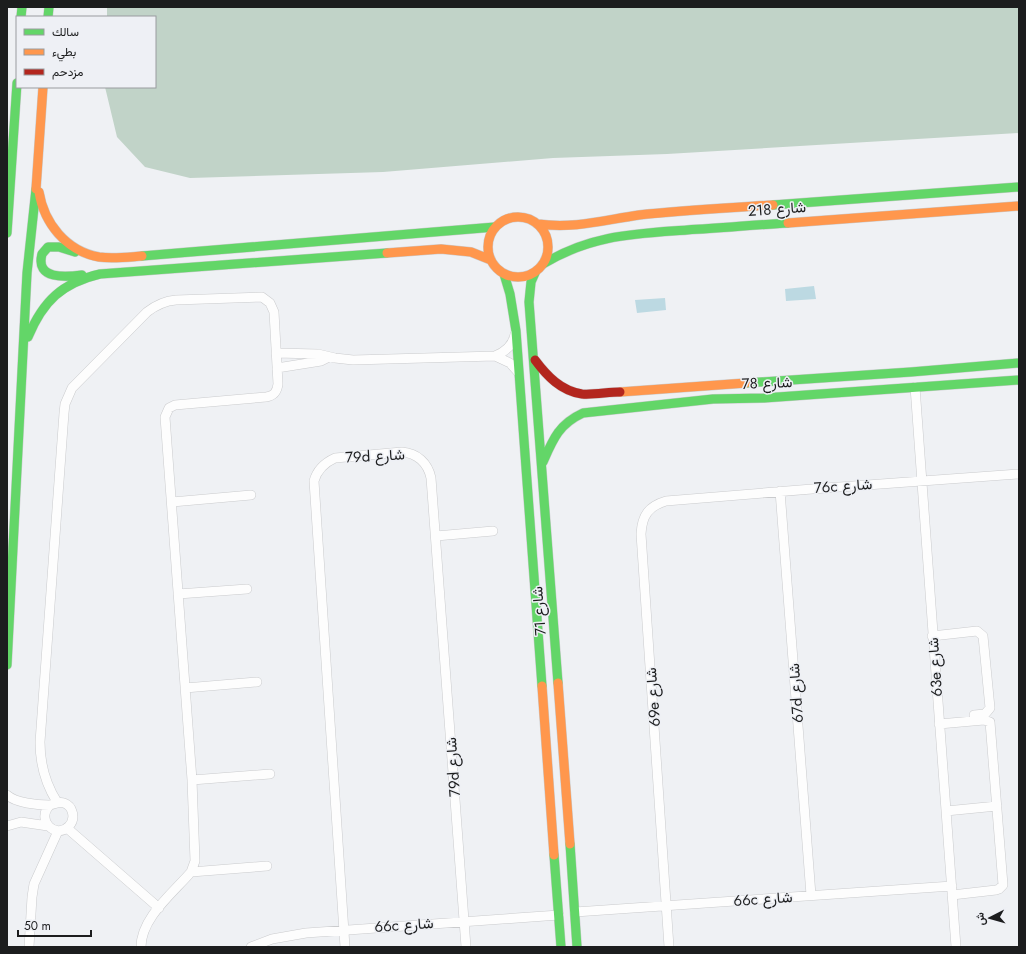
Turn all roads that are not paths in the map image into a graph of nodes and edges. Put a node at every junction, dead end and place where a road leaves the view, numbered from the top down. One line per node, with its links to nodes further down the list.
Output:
1 (17, 88): 8 (main road)
2 (44, 88): 3 (main road)
3 (38, 175): 9 (main road); 16 (main road)
4 (1019, 187): 6 (main road)
5 (1019, 206): 11 (main road, شارع 218)
6 (538, 224): 7 (main road); 11 (main road)
7 (495, 227): 9 (main road); 10 (main road)
8 (7, 233)
9 (95, 256): 13 (main road)
10 (491, 260): 13 (main road); 14 (main road)
11 (543, 264): 12 (main road)
12 (534, 273): 14 (main road); 20 (main road, شارع 71)
13 (100, 274): 16 (main road)
14 (504, 274): 15 (main road, شارع 71)
15 (516, 331): 18 (street); 23 (main road, شارع 71)
16 (24, 348): 42 (main road)
17 (276, 354): 19 (street); 22 (street); 49 (street)
18 (495, 356): 19 (street); 23 (street)
19 (329, 357): 22 (street)
20 (534, 358): 25 (main road, شارع 78); 30 (main road, شارع 71)
21 (1019, 363): 24 (main road, شارع 78)
22 (277, 368): 36 (street)
23 (518, 372): 55 (main road, شارع 71)
24 (911, 372): 25 (main road, شارع 78); 28 (main road)
25 (800, 379): 29 (main road)
26 (1019, 380): 27 (main road, شارع 78)
27 (915, 387): 28 (main road, شارع 78); 32 (street, 63e شارع)
28 (863, 392): 29 (main road, شارع 78)
29 (754, 398): 30 (main road, شارع 78)
30 (542, 464): 62 (main road, شارع 71)
31 (1019, 474): 32 (street, 76c شارع)
32 (921, 481): 33 (street, 76c شارع); 41 (street, 63e شارع)
33 (780, 491): 35 (street, 76c شارع); 59 (street, 67d شارع)
34 (251, 495): 36 (street)
35 (666, 501): 60 (street, 69e شارع)
36 (172, 502): 40 (street)
37 (493, 531): 38 (street)
38 (436, 536): 64 (street, 79d شارع); 65 (street, 79d شارع)
39 (247, 589): 40 (street)
40 (178, 594): 44 (street)
41 (932, 636): 45 (street, 63e شارع); 45 (street)
42 (7, 665)
43 (257, 682): 44 (street)
44 (185, 688): 47 (street)
45 (939, 721): 50 (street, 66c شارع); 51 (street, 63e شارع)
46 (270, 774): 47 (street)
47 (192, 780): 57 (street)
48 (7, 795): 49 (street)
49 (54, 804): 52 (street); 54 (street)
50 (997, 806): 51 (street); 58 (street, 66c شارع)
51 (946, 811): 58 (street, 63e شارع)
52 (47, 822): 53 (street); 54 (street)
53 (7, 826)
54 (63, 829): 61 (street); 66 (street)
55 (553, 842): 62 (main road); 63 (main road, شارع 71)
56 (267, 866): 57 (street)
57 (191, 872): 61 (street)
58 (952, 890): 59 (street, 66c شارع); 74 (street, 63e شارع)
59 (811, 895): 60 (street, 66c شارع)
60 (667, 906): 62 (street, 66c شارع); 73 (street, 69e شارع)
61 (159, 908): 67 (street)
62 (575, 912): 72 (main road, شارع 71)
63 (559, 915): 64 (street, 66c شارع); 71 (main road, شارع 71)
64 (464, 921): 65 (street, 66c شارع); 70 (street, 79d شارع)
65 (344, 930): 68 (street, 66c شارع); 69 (street, 79d شارع)
66 (29, 947)
67 (141, 947)
68 (251, 947)
69 (346, 947)
70 (466, 947)
71 (561, 947)
72 (578, 947)
73 (669, 947)
74 (956, 947)

